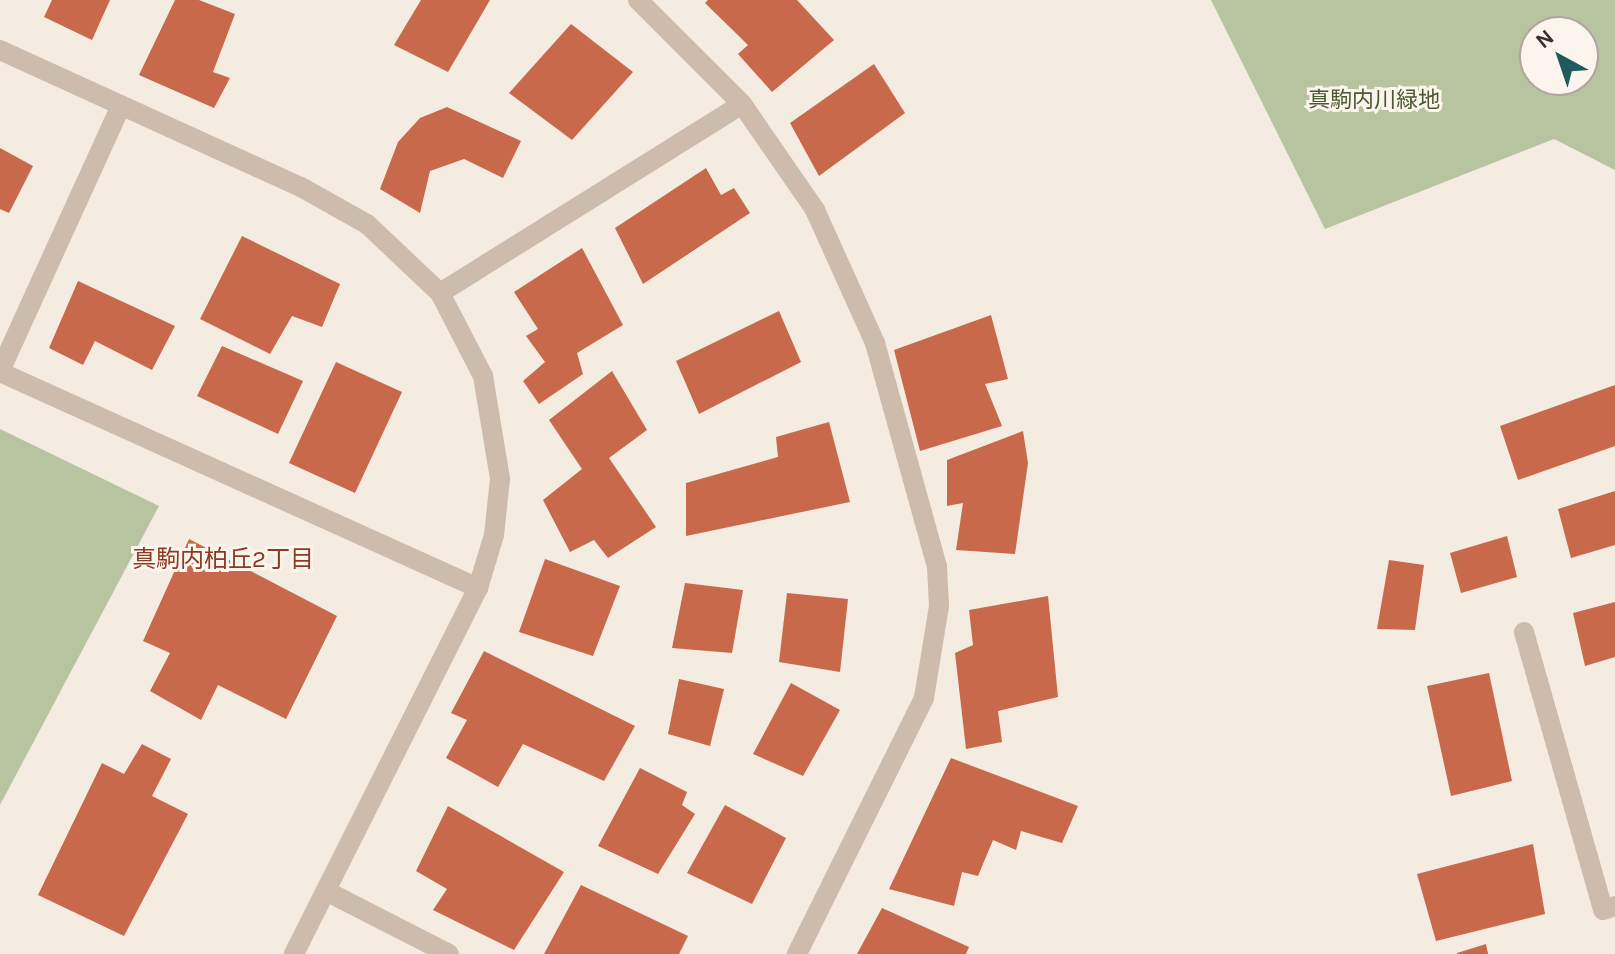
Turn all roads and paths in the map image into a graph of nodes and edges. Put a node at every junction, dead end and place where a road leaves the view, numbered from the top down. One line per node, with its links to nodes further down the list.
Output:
1 (638, 0): 3 (street)
2 (0, 50): 4 (street)
3 (742, 104): 5 (street); 13 (street)
4 (121, 105): 5 (street); 6 (street)
5 (440, 293): 7 (street)
6 (0, 372): 7 (street)
7 (478, 588): 9 (street)
8 (1524, 632): 10 (street)
9 (326, 891): 11 (street); 12 (street)
10 (1615, 906)
11 (294, 954)
12 (449, 954)
13 (797, 954)

